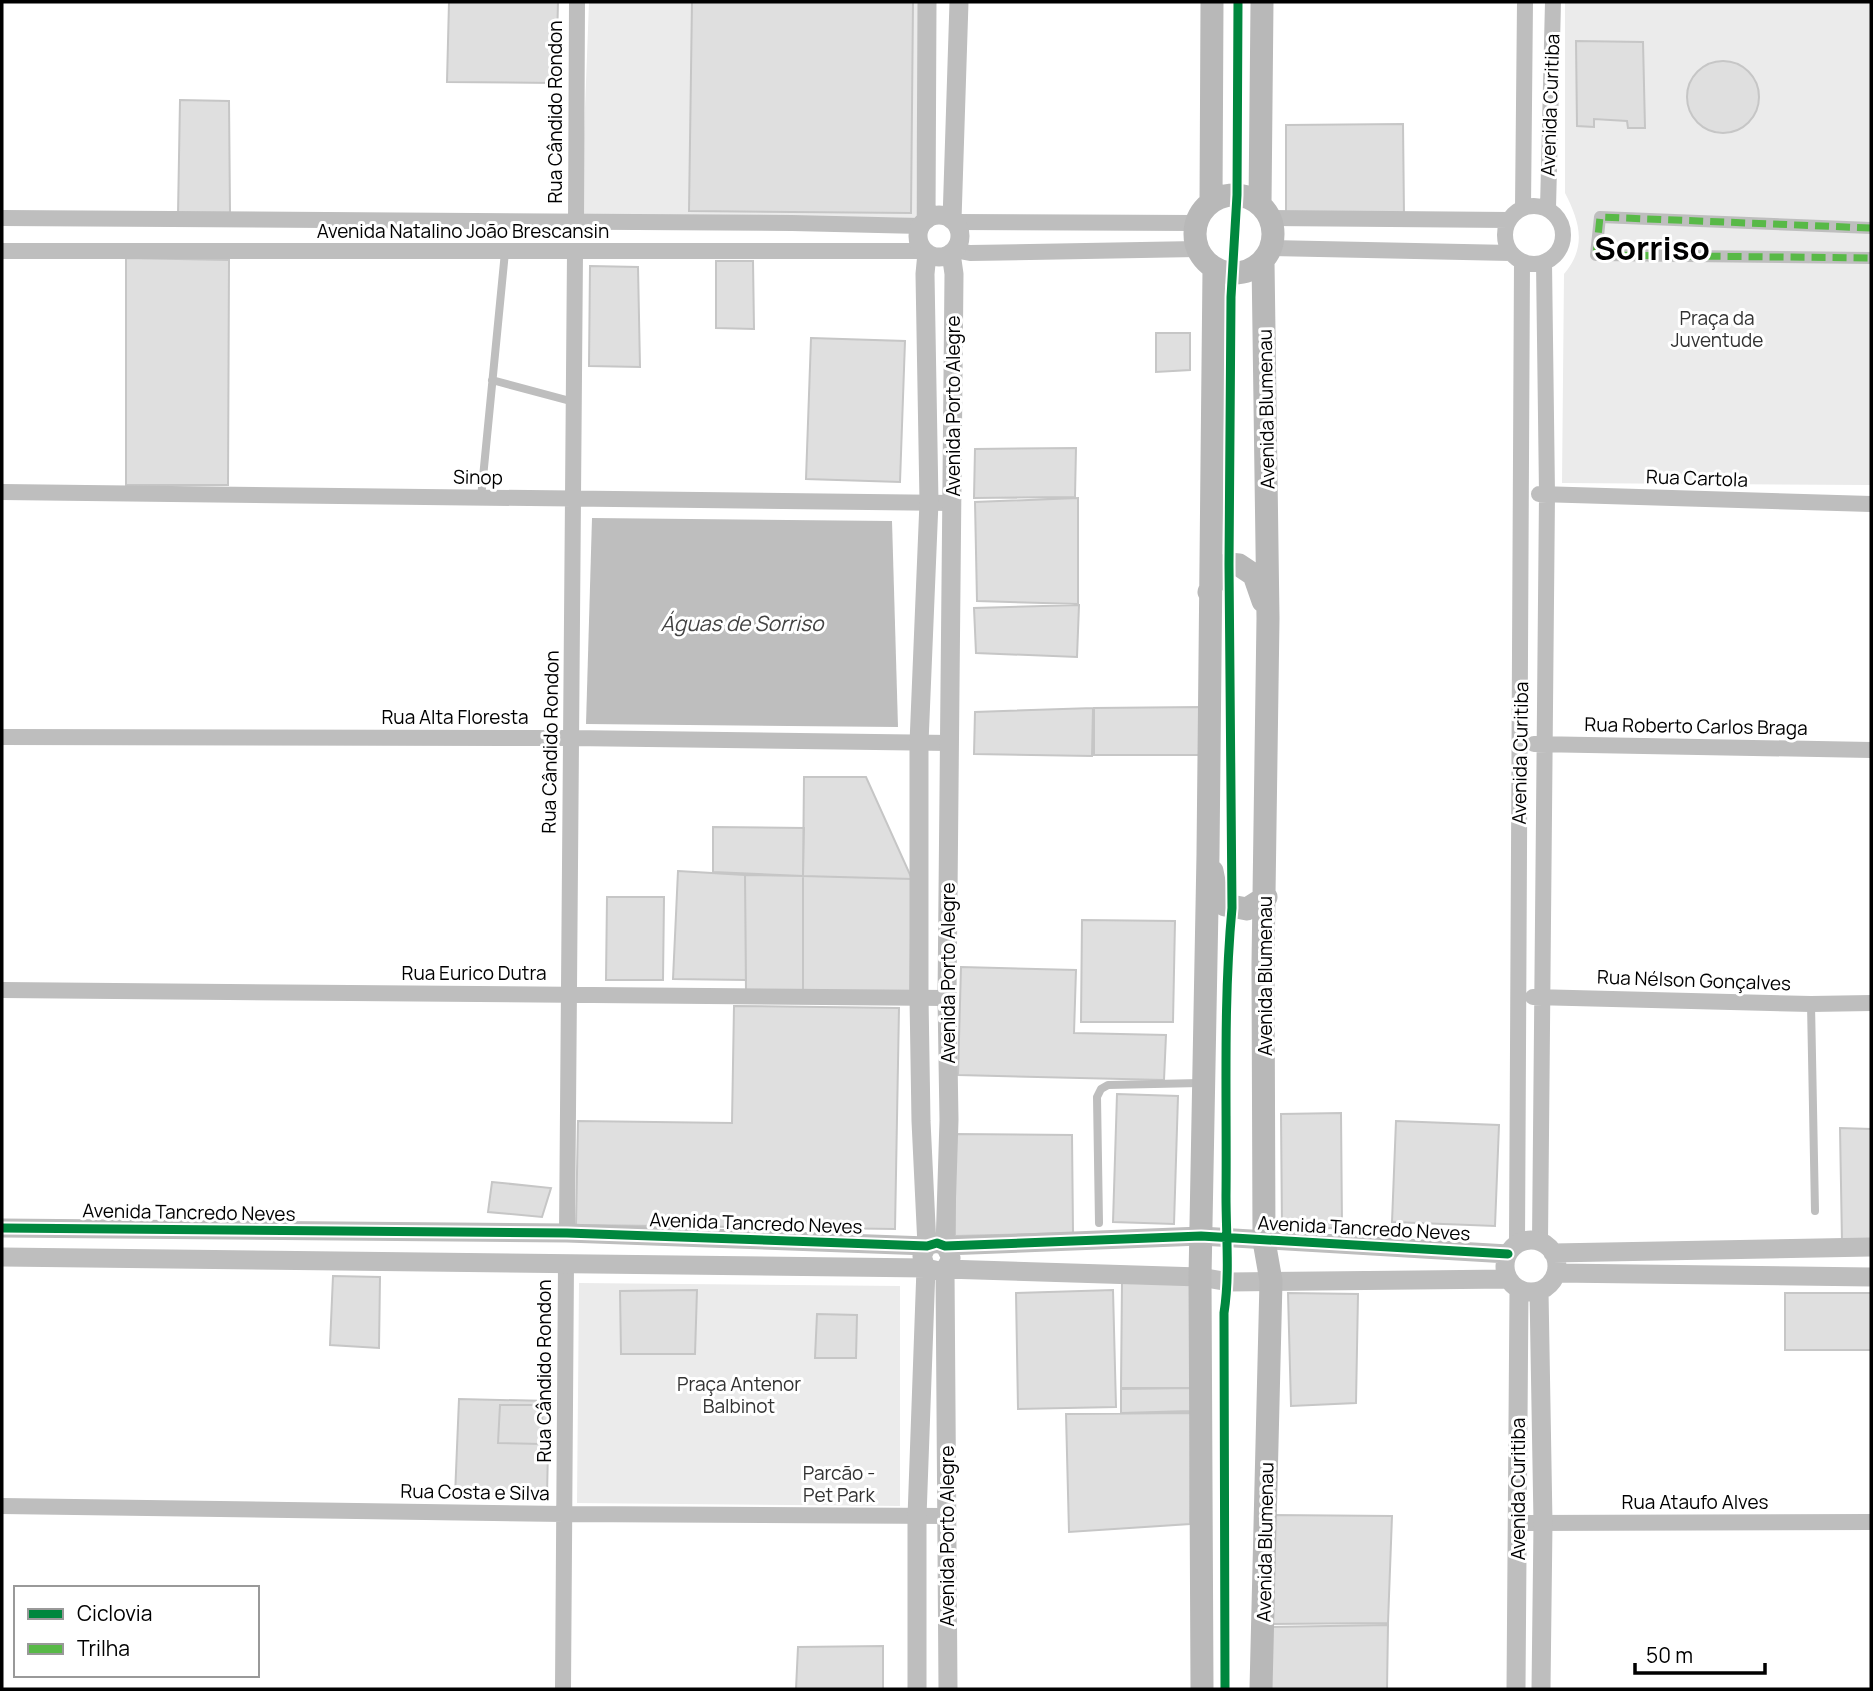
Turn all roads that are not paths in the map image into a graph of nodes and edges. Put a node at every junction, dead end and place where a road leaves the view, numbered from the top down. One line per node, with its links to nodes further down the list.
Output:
1 (577, 2): 16 (street, Rua Cândido Rondon)
2 (927, 2): 17 (street)
3 (959, 2): 15 (street)
4 (1212, 2): 8 (main road)
5 (1262, 2): 11 (main road)
6 (1525, 2): 9 (street, Avenida Curitiba)
7 (1553, 2): 10 (street, Avenida Curitiba)
8 (1211, 202): 11 (main road); 18 (main road)
9 (1523, 207): 10 (street); 13 (street)
10 (1548, 208): 29 (street)
11 (1265, 211): 13 (street); 26 (main road)
12 (2, 218): 14 (street, Avenida Natalino João Brescansin)
13 (1509, 220): 27 (street)
14 (506, 221): 16 (street, Avenida Natalino João Brescansin); 23 (street)
15 (953, 221): 17 (street); 18 (street); 22 (street)
16 (576, 222): 17 (street, Avenida Natalino João Brescansin)
17 (923, 223): 25 (street)
18 (1196, 223): 20 (main road)
19 (1871, 229): 28 (street)
20 (1197, 249): 22 (street); 30 (main road)
21 (2, 251): 23 (street, Avenida Natalino João Brescansin)
22 (953, 251): 25 (street); 39 (street, Avenida Porto Alegre)
23 (505, 252): 24 (street, Avenida Natalino João Brescansin); 31 (lane)
24 (575, 252): 25 (street, Avenida Natalino João Brescansin); 32 (street, Rua Cândido Rondon)
25 (926, 252): 38 (street, Avenida Porto Alegre)
26 (1267, 255): 27 (street); 30 (main road); 42 (main road, Avenida Blumenau)
27 (1516, 258): 29 (street); 34 (street, Avenida Curitiba)
28 (1871, 258)
29 (1544, 262): 35 (street, Avenida Curitiba)
30 (1214, 269): 41 (main road)
31 (492, 380): 32 (lane); 36 (lane)
32 (574, 402): 37 (street, Rua Cândido Rondon)
33 (2, 492): 36 (street, Sinop)
34 (1522, 494): 35 (street, Rua Cartola); 47 (street, Avenida Curitiba)
35 (1546, 494): 40 (street, Rua Cartola); 48 (street, Avenida Curitiba)
36 (481, 498): 37 (street, Sinop)
37 (573, 499): 38 (street, Sinop); 44 (street, Rua Cândido Rondon)
38 (929, 502): 39 (street, Sinop); 45 (street, Avenida Porto Alegre)
39 (953, 503): 46 (street, Avenida Porto Alegre)
40 (1871, 504)
41 (1209, 592): 42 (main road); 50 (main road)
42 (1268, 618): 51 (main road, Avenida Blumenau)
43 (2, 737): 44 (street, Rua Alta Floresta)
44 (571, 738): 45 (street, Rua Alta Floresta); 53 (street, Rua Cândido Rondon)
45 (919, 743): 46 (street, Rua Alta Floresta); 56 (street, Avenida Porto Alegre)
46 (950, 743): 57 (street, Avenida Porto Alegre)
47 (1521, 744): 48 (street, Rua Roberto Carlos Braga); 54 (street, Avenida Curitiba)
48 (1545, 744): 49 (street, Rua Roberto Carlos Braga); 55 (street, Avenida Curitiba)
49 (1871, 750)
50 (1208, 854): 51 (main road); 60 (main road)
51 (1266, 897): 68 (main road, Avenida Blumenau)
52 (2, 990): 53 (street, Rua Eurico Dutra)
53 (569, 995): 56 (street, Rua Eurico Dutra); 66 (street, Rua Cândido Rondon)
54 (1516, 997): 55 (street, Rua Nélson Gonçalves); 72 (street, Avenida Curitiba)
55 (1541, 997): 59 (street, Rua Nélson Gonçalves); 70 (street, Avenida Curitiba)
56 (919, 998): 57 (street, Rua Eurico Dutra); 62 (street, Avenida Porto Alegre)
57 (953, 998): 61 (street, Avenida Porto Alegre)
58 (1871, 1003): 59 (street, Rua Nélson Gonçalves)
59 (1811, 1004): 63 (lane)
60 (1203, 1083): 64 (lane); 67 (main road)
61 (949, 1120): 62 (street); 69 (street, Avenida Porto Alegre)
62 (921, 1121): 69 (street, Avenida Porto Alegre)
63 (1815, 1211)
64 (1099, 1223)
65 (2, 1228): 66 (street, Avenida Tancredo Neves)
66 (567, 1233): 69 (street, Avenida Tancredo Neves)
67 (1201, 1236): 68 (street, Avenida Tancredo Neves); 69 (street, Avenida Tancredo Neves); 77 (main road)
68 (1264, 1241): 72 (street, Avenida Tancredo Neves); 79 (main road, Avenida Blumenau)
69 (936, 1246): 75 (street, Avenida Porto Alegre)
70 (1546, 1247): 71 (street); 72 (street); 76 (street)
71 (1871, 1247)
72 (1512, 1249): 80 (street)
73 (2, 1257): 74 (street, Avenida Tancredo Neves)
74 (566, 1263): 75 (street, Avenida Tancredo Neves); 82 (street, Rua Cândido Rondon)
75 (936, 1268): 77 (street, Avenida Tancredo Neves); 83 (street, Avenida Porto Alegre); 84 (street, Avenida Porto Alegre)
76 (1556, 1273): 78 (street); 80 (street)
77 (1200, 1277): 79 (street, Avenida Tancredo Neves); 91 (main road)
78 (1871, 1277)
79 (1270, 1281): 80 (street, Avenida Tancredo Neves); 92 (main road, Avenida Blumenau)
80 (1522, 1287): 86 (street, Avenida Curitiba); 87 (street, Avenida Curitiba)
81 (2, 1506): 82 (street, Rua Costa e Silva)
82 (564, 1514): 84 (street, Rua Costa e Silva); 88 (street, Rua Cândido Rondon)
83 (947, 1516): 84 (street, Rua Costa e Silva); 90 (street, Avenida Porto Alegre)
84 (917, 1517): 89 (street, Avenida Porto Alegre)
85 (1871, 1522): 87 (street, Rua Ataufo Alves)
86 (1519, 1523): 87 (street, Rua Ataufo Alves); 93 (street, Avenida Curitiba)
87 (1543, 1523): 94 (street, Avenida Curitiba)
88 (562, 1689)
89 (917, 1689)
90 (948, 1689)
91 (1202, 1689)
92 (1261, 1689)
93 (1516, 1689)
94 (1541, 1689)

